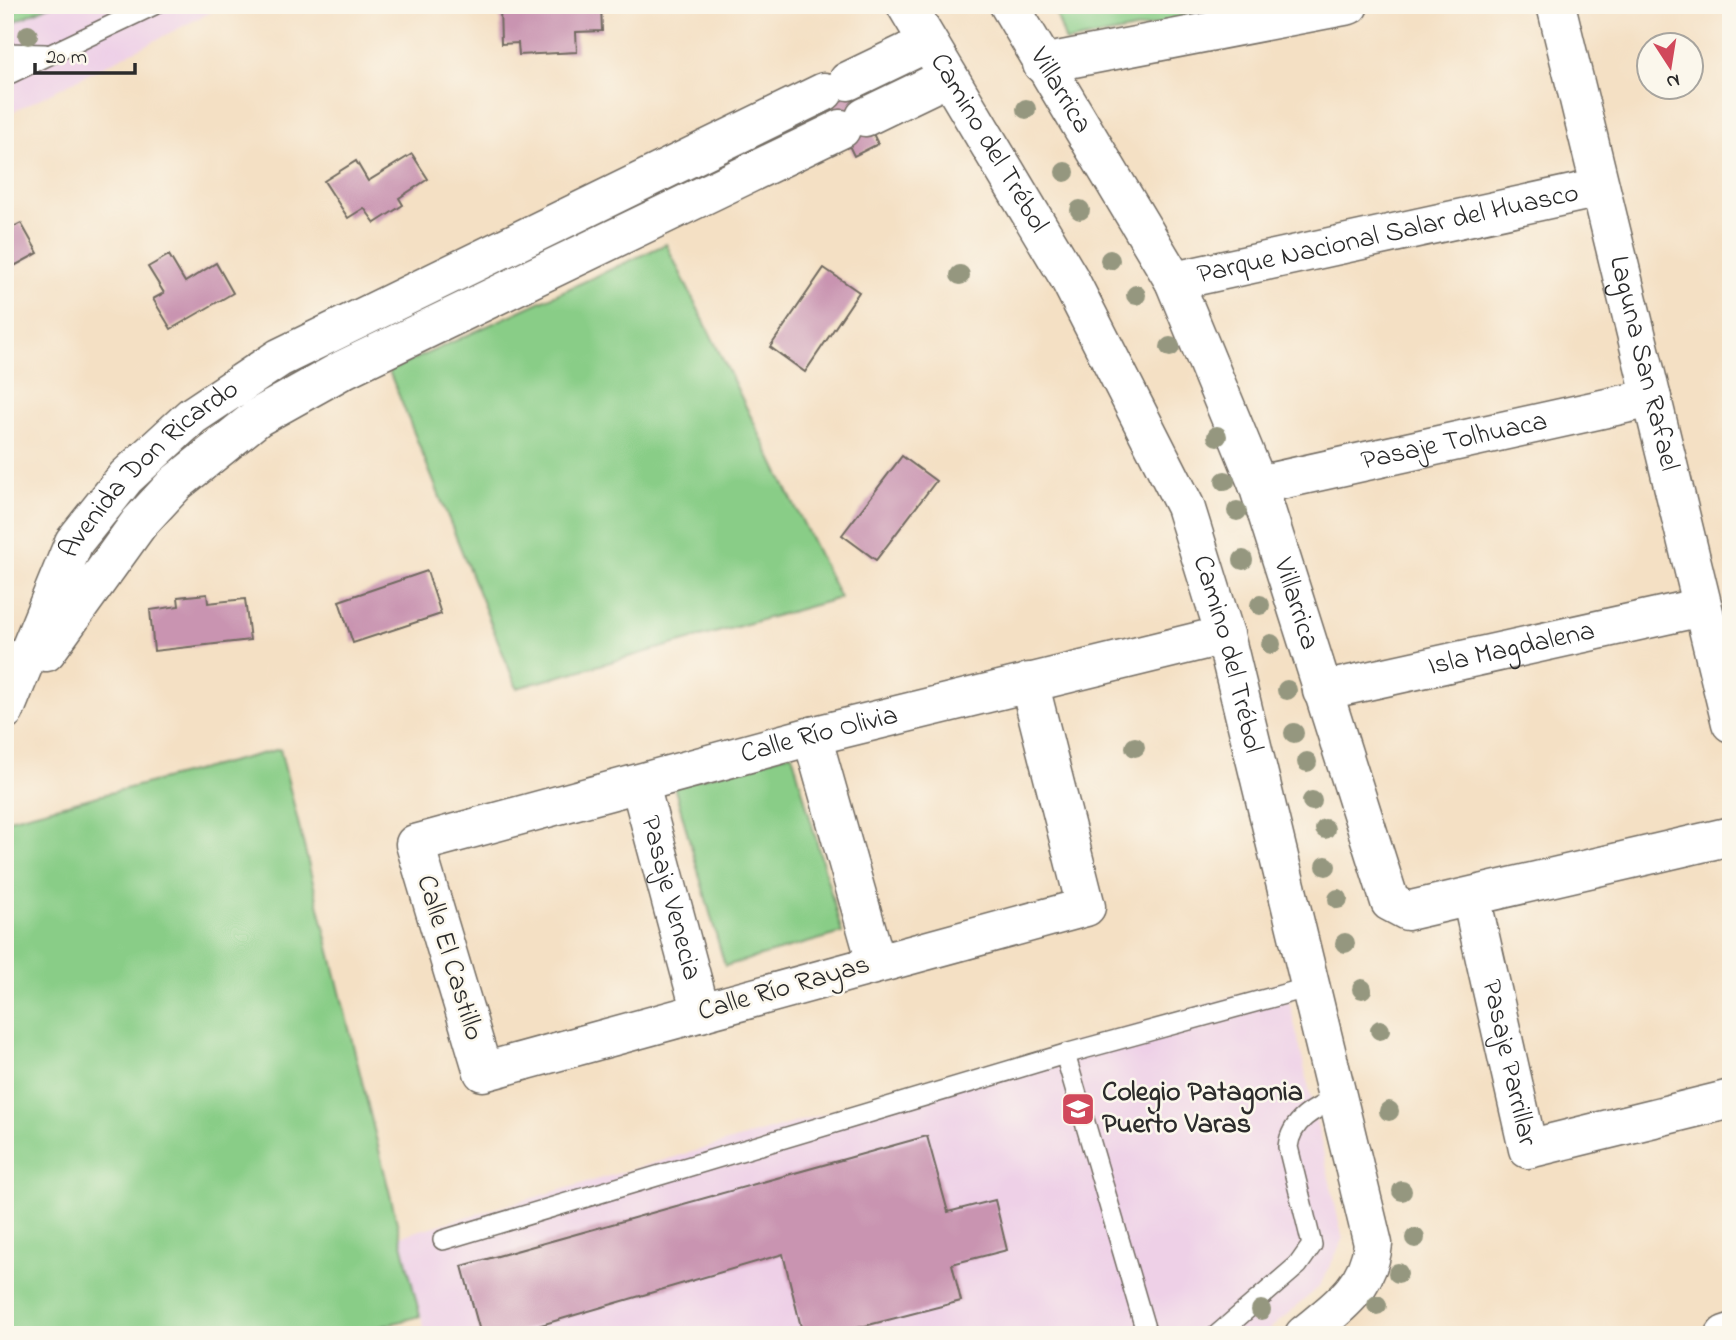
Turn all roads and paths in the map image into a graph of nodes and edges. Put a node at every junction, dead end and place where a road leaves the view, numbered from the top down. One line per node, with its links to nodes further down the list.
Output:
1 (153, 5): 8 (lane)
2 (906, 5): 6 (street, Camino del Trébol)
3 (1009, 5): 9 (street, Villarrica)
4 (1349, 5): 9 (street)
5 (1556, 5): 12 (street, Laguna San Rafael)
6 (927, 43): 11 (street, Camino del Trébol); 13 (street, Avenida Don Ricardo)
7 (5, 53): 8 (lane)
8 (50, 55): 10 (lane)
9 (1041, 64): 15 (street, Villarrica)
10 (5, 76)
11 (948, 77): 14 (street, Avenida Don Ricardo); 21 (street, Camino del Trébol)
12 (1600, 188): 15 (street, Parque Nacional Salar del Huasco); 18 (street, Laguna San Rafael)
13 (592, 206): 14 (street); 16 (street, Avenida Don Ricardo)
14 (611, 240): 17 (street, Avenida Don Ricardo)
15 (1174, 281): 19 (street, Villarrica)
16 (380, 308): 17 (street); 25 (street, Avenida Don Ricardo)
17 (400, 342): 25 (street, Avenida Don Ricardo)
18 (1651, 398): 19 (street, Pasaje Tolhuaca); 20 (street, Laguna San Rafael)
19 (1258, 485): 24 (street, Villarrica)
20 (1702, 607): 22 (street, Laguna San Rafael); 24 (street, Isla Magdalena)
21 (1225, 635): 23 (street, Calle Río Olivia); 33 (street, Camino del Trébol)
22 (1725, 673): 26 (street, Laguna San Rafael)
23 (1029, 682): 27 (street, Calle Río Olivia); 32 (street, Calle Río Rayas)
24 (1322, 691): 31 (street, Villarrica)
25 (5, 711)
26 (1731, 723)
27 (812, 736): 28 (street, Calle Río Olivia); 32 (street)
28 (640, 785): 30 (street, Calle Río Olivia); 34 (street, Pasaje Venecia)
29 (1731, 836): 31 (street, Villarrica)
30 (415, 844): 36 (street, Calle El Castillo)
31 (1471, 897): 38 (street, Pasaje Parrillar)
32 (876, 962): 34 (street, Calle Río Rayas)
33 (1310, 987): 35 (lane); 37 (street, Camino del Trébol)
34 (701, 1013): 36 (street, Calle Río Rayas)
35 (1065, 1054): 39 (lane); 41 (lane)
36 (483, 1072)
37 (1337, 1098): 42 (lane); 43 (street, Camino del Trébol)
38 (1731, 1099)
39 (443, 1240)
40 (1731, 1333): 44 (street)
41 (1147, 1335)
42 (1217, 1335)
43 (1304, 1335)
44 (1725, 1335)

